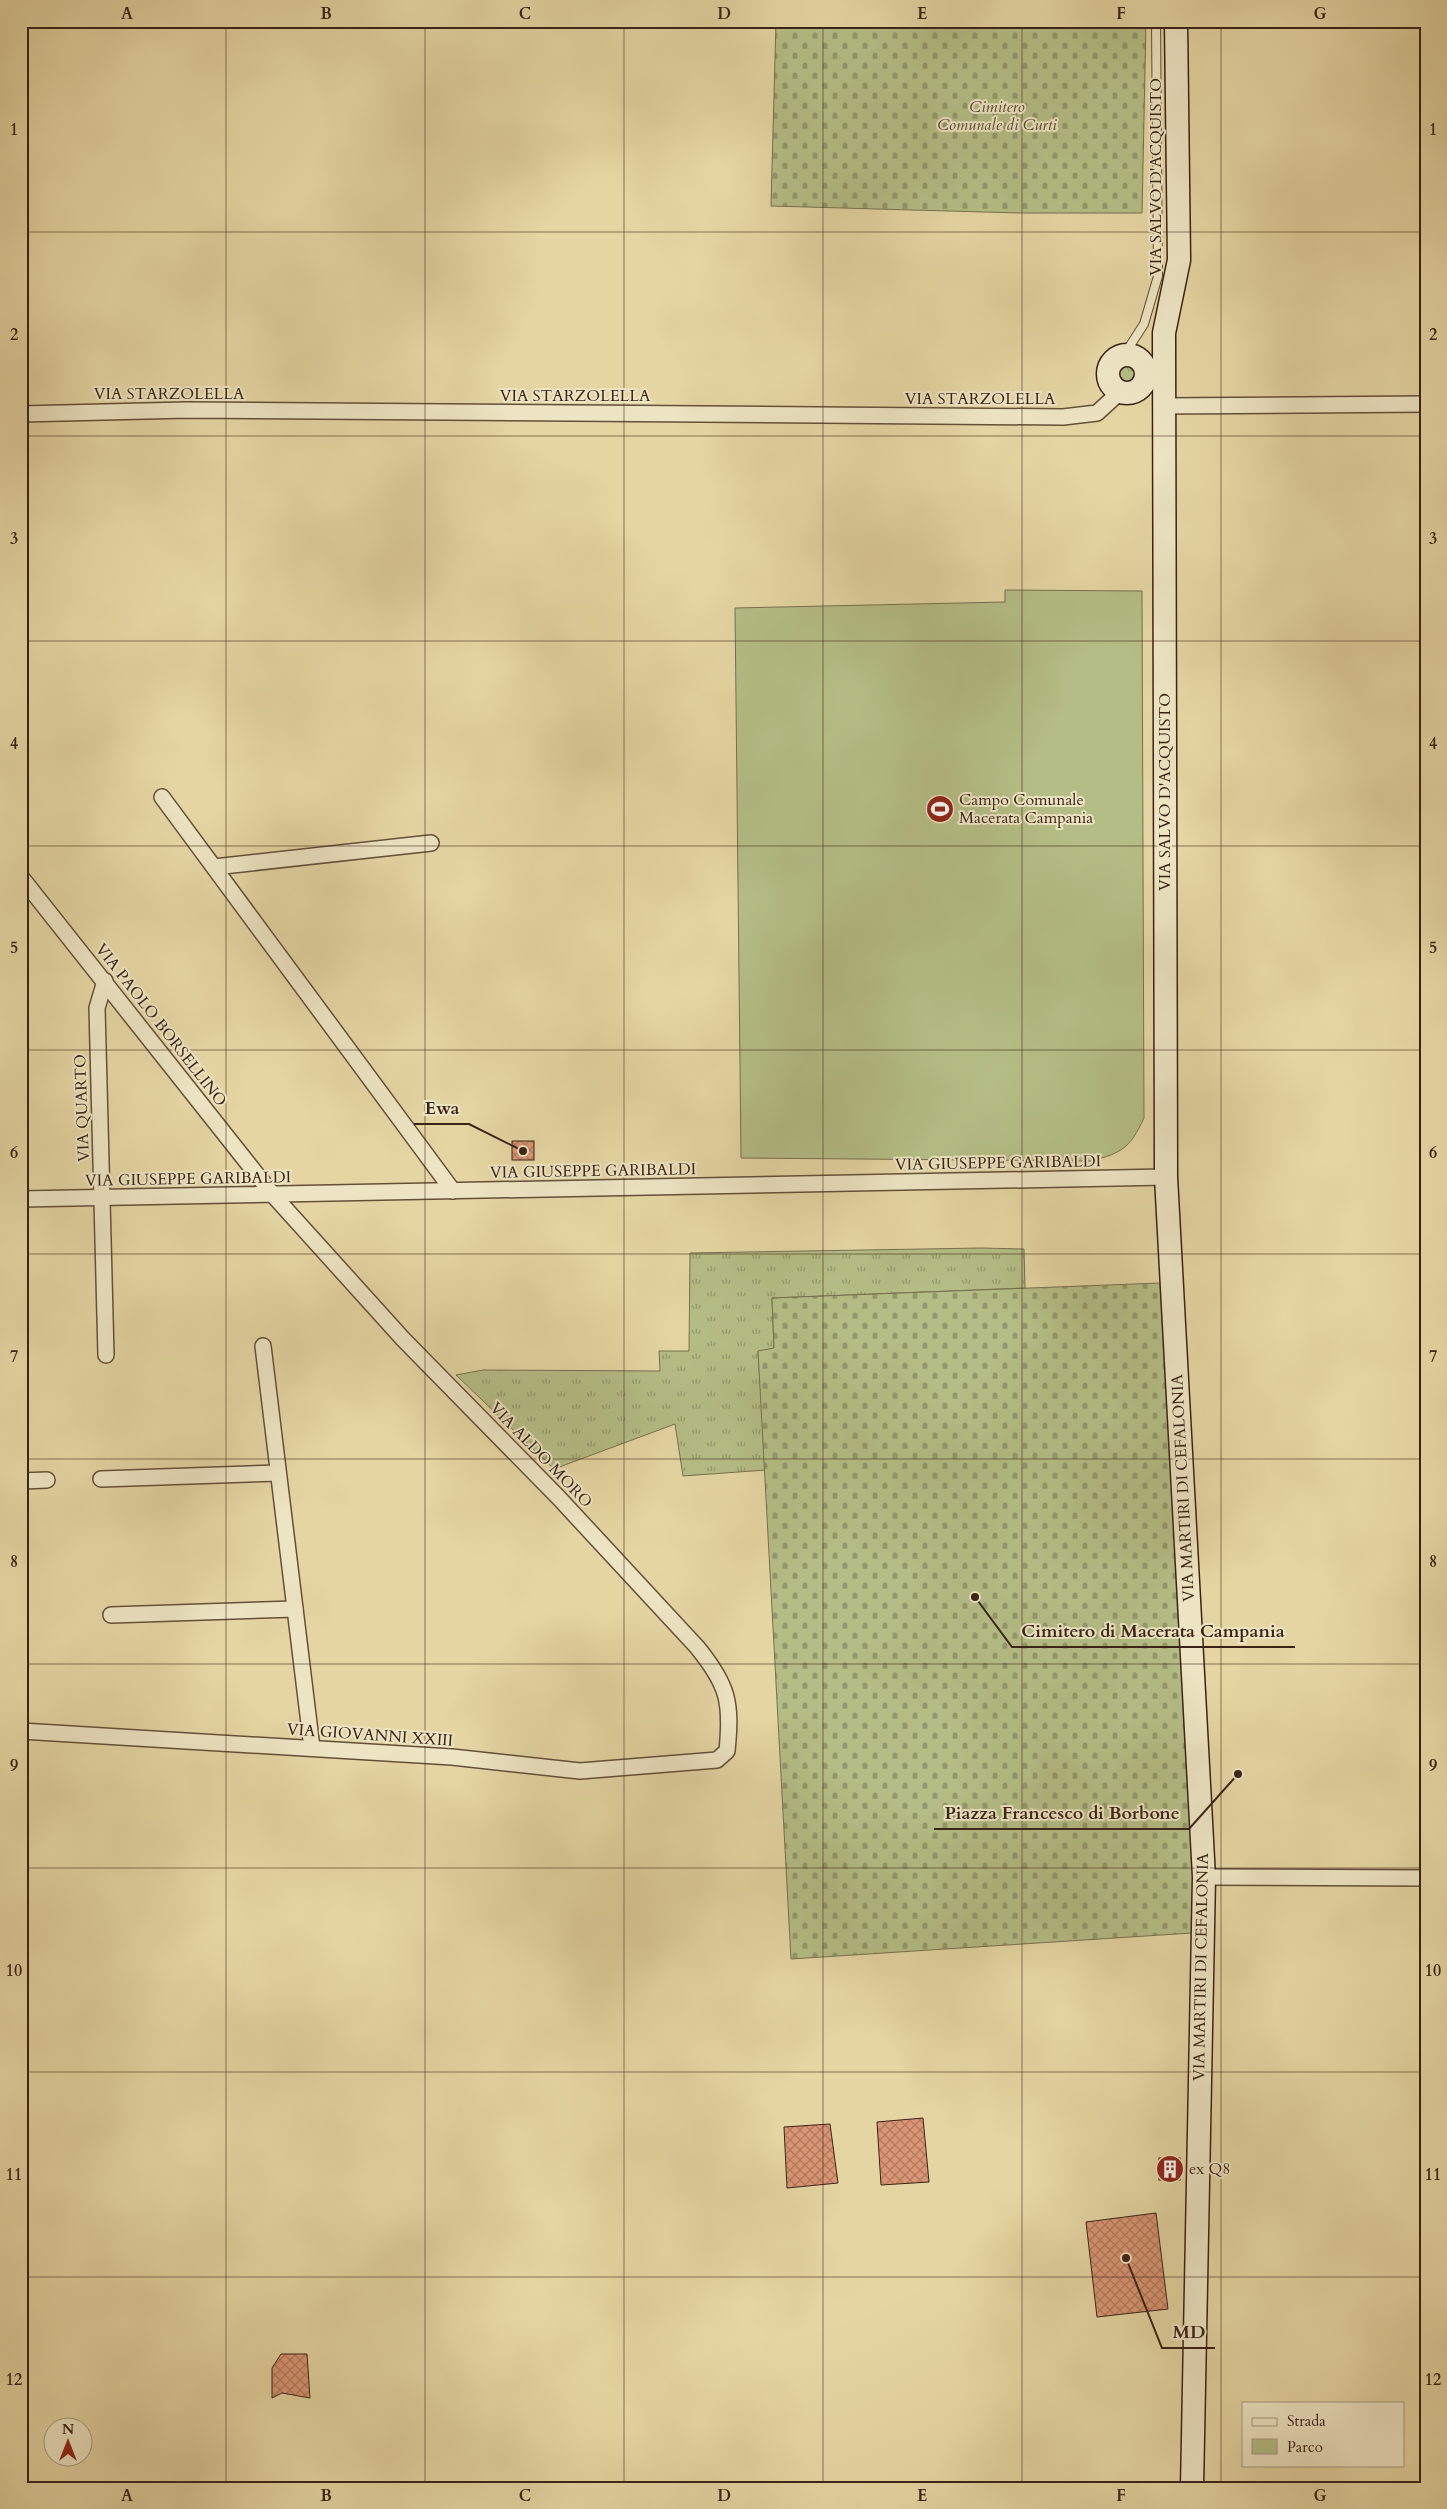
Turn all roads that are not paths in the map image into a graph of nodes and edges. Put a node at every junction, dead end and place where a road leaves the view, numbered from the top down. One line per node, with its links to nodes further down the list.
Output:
1 (1156, 21): 4 (lane, VIA SALVO D'ACQUISTO)
2 (1176, 21): 3 (street, VIA SALVO D'ACQUISTO)
3 (1164, 333): 4 (street, VIA SALVO D'ACQUISTO); 7 (street, VIA SALVO D'ACQUISTO)
4 (1134, 360): 5 (street); 5 (street)
5 (1130, 390): 7 (street); 8 (street, VIA STARZOLELLA)
6 (1426, 404): 7 (street)
7 (1164, 406): 14 (street, VIA SALVO D'ACQUISTO)
8 (21, 414)
9 (162, 797): 11 (street)
10 (431, 843): 11 (street)
11 (214, 867): 15 (street)
12 (21, 877): 13 (street, VIA PAOLO BORSELLINO)
13 (105, 981): 16 (street, VIA PAOLO BORSELLINO); 18 (street, VIA QUARTO)
14 (1166, 1178): 15 (street, VIA GIUSEPPE GARIBALDI); 30 (street, VIA MARTIRI DI CEFALONIA)
15 (452, 1191): 16 (street, VIA GIUSEPPE GARIBALDI)
16 (273, 1194): 18 (street, VIA GIUSEPPE GARIBALDI); 29 (street, VIA ALDO MORO)
17 (21, 1199): 18 (street, VIA GIUSEPPE GARIBALDI)
18 (102, 1199): 20 (street, VIA QUARTO)
19 (263, 1346): 21 (street)
20 (106, 1355)
21 (278, 1473): 23 (street); 25 (street)
22 (47, 1480): 24 (street)
23 (100, 1480)
24 (21, 1481)
25 (295, 1609): 26 (street); 28 (street)
26 (111, 1615)
27 (21, 1731): 28 (street, VIA GIOVANNI XXIII)
28 (312, 1748): 29 (street, VIA GIOVANNI XXIII)
29 (717, 1760)
30 (1204, 1877): 31 (street); 32 (street, VIA MARTIRI DI CEFALONIA)
31 (1426, 1878)
32 (1192, 2488)

